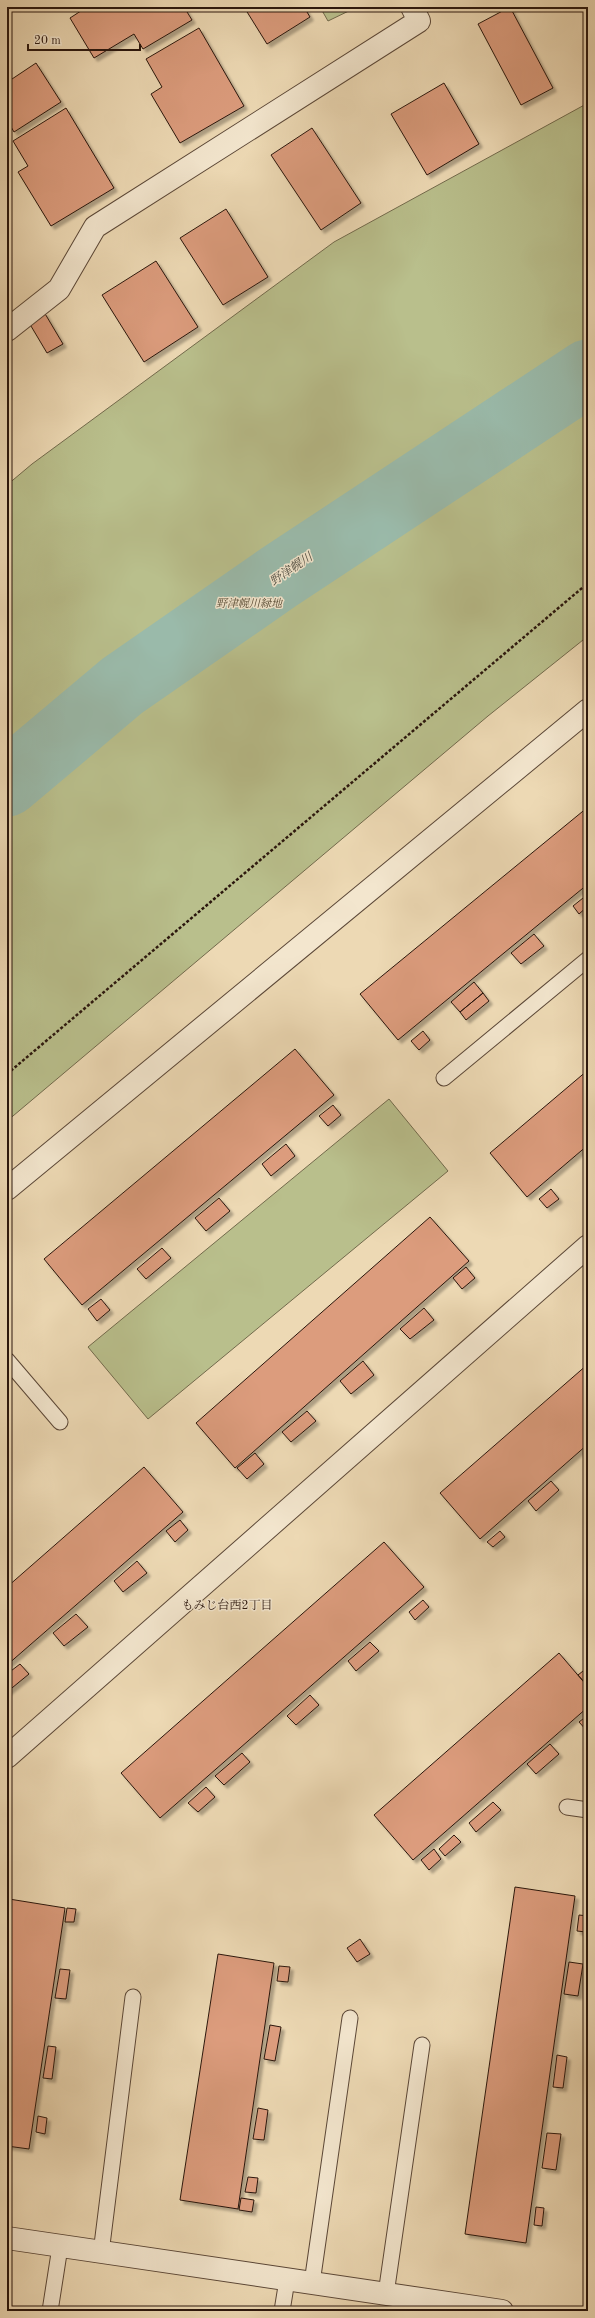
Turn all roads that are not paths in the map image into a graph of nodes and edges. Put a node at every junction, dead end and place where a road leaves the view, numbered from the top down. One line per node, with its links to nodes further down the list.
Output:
1 (412, 7): 2 (street)
2 (7, 330)
3 (588, 710): 6 (street)
4 (588, 958): 5 (lane)
5 (444, 1078)
6 (7, 1189)
7 (588, 1246): 10 (street)
8 (7, 1360): 9 (lane)
9 (60, 1422)
10 (7, 1757)
11 (567, 1807): 12 (lane)
12 (588, 1810)
13 (134, 1997): 18 (lane)
14 (350, 2018): 20 (lane)
15 (422, 2044): 21 (lane)
16 (7, 2238): 17 (street)
17 (60, 2247): 18 (street); 22 (lane)
18 (101, 2253): 19 (street)
19 (287, 2280): 20 (street); 23 (lane)
20 (312, 2283): 21 (street)
21 (386, 2294): 24 (street)
22 (50, 2311)
23 (282, 2311)
24 (502, 2311)

